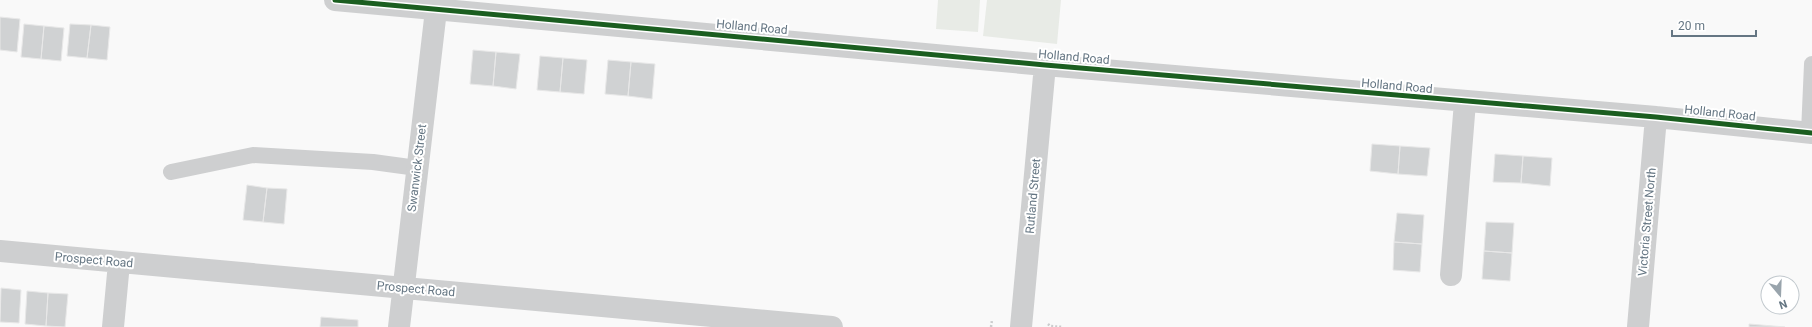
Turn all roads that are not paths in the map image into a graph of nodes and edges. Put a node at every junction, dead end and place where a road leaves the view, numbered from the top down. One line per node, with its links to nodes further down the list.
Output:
1 (335, 0): 2 (street, Holland Road)
2 (436, 5): 4 (street, Holland Road); 8 (street, Swanwick Street)
3 (1812, 64): 7 (lane)
4 (1045, 65): 5 (street, Holland Road); 18 (street, Rutland Street)
5 (1464, 102): 6 (street, Holland Road); 12 (street)
6 (1656, 117): 7 (street, Holland Road); 19 (street, Victoria Street North)
7 (1811, 133)
8 (417, 168): 9 (lane); 13 (street, Swanwick Street)
9 (171, 172)
10 (0, 251): 11 (street, Prospect Road)
11 (119, 263): 13 (street, Prospect Road); 15 (street)
12 (1451, 275)
13 (403, 288): 14 (street, Prospect Road); 16 (street, Swanwick Street)
14 (712, 322): 17 (street, Prospect Road)
15 (113, 327)
16 (399, 327)
17 (832, 327)
18 (1021, 327)
19 (1638, 327)

